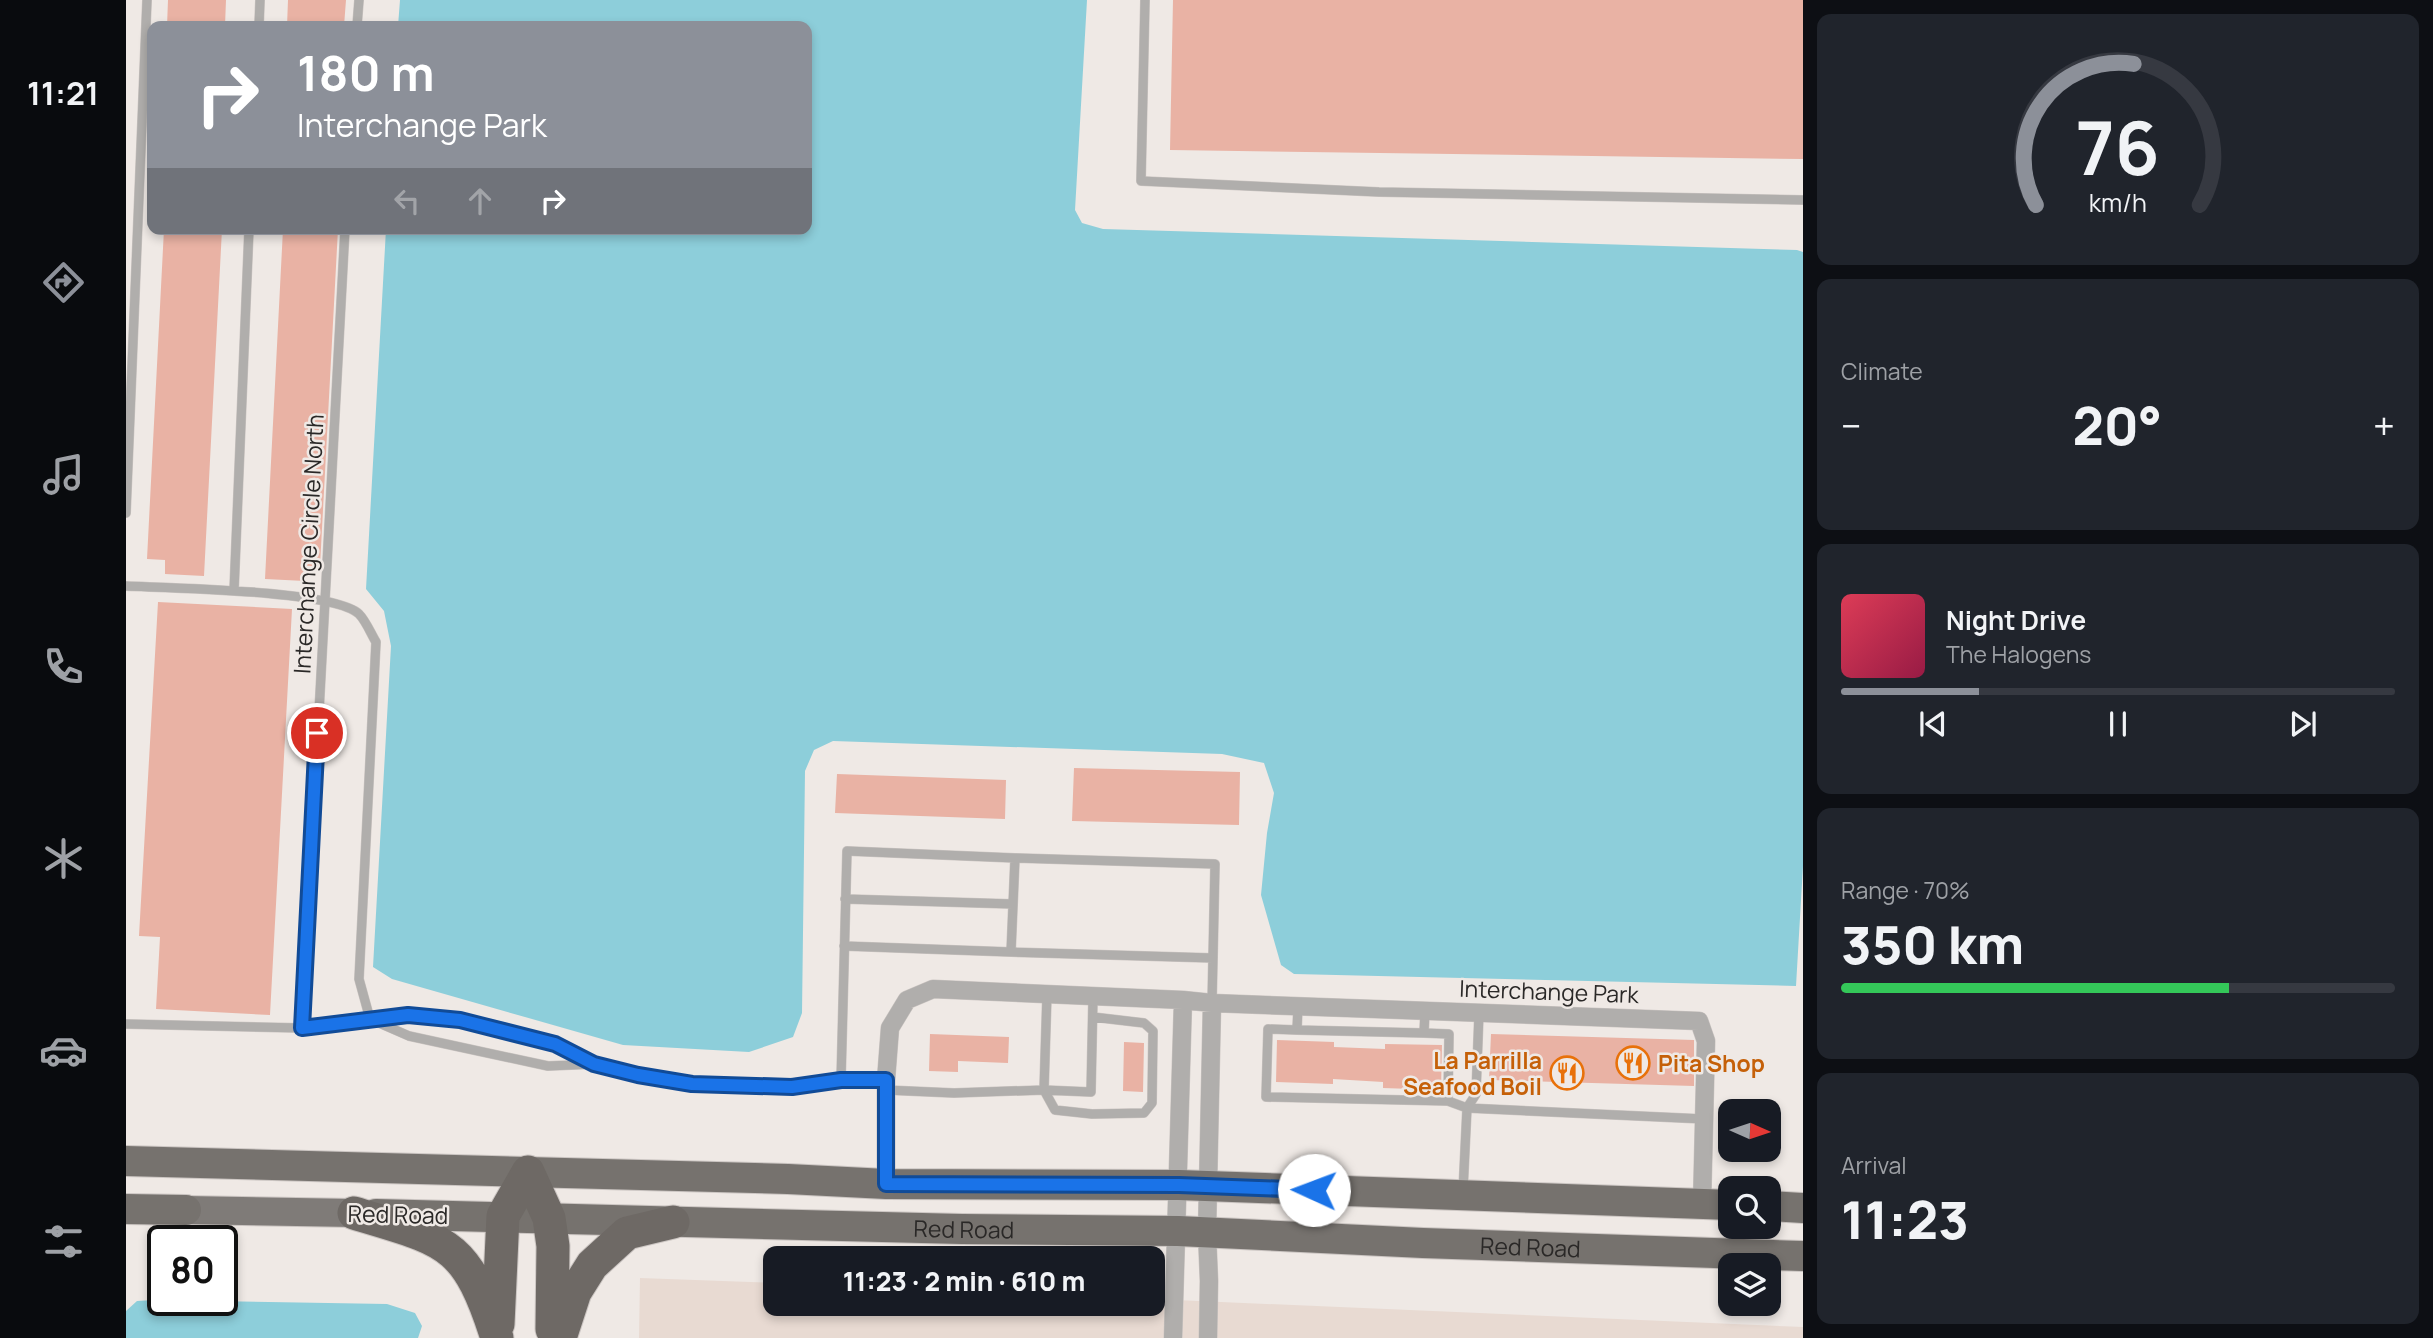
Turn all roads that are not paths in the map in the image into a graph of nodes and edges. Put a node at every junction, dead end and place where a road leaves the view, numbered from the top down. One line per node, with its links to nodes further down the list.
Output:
1 (147, 0): 7 (lane)
2 (260, 0): 5 (lane)
3 (359, 0): 6 (lane)
4 (1145, 0): 9 (lane)
5 (259, 21)
6 (357, 21)
7 (140, 163): 8 (lane); 12 (lane)
8 (147, 163)
9 (1803, 200)
10 (249, 235): 14 (lane)
11 (345, 235): 15 (lane, Interchange Circle North)
12 (126, 513)
13 (126, 586): 14 (lane)
14 (234, 591): 15 (lane)
15 (323, 600): 30 (lane); 32 (lane, Interchange Circle North)
16 (1015, 858): 17 (lane); 18 (lane); 21 (lane)
17 (845, 899): 18 (lane); 19 (lane)
18 (1013, 904): 20 (lane)
19 (844, 946): 20 (lane); 36 (lane)
20 (1011, 952): 21 (lane)
21 (1213, 958): 25 (lane)
22 (1046, 994): 23 (street, Interchange Park); 37 (street, Interchange Park); 38 (lane)
23 (1093, 997): 24 (street, Interchange Park); 29 (lane)
24 (1183, 1000): 25 (street, Interchange Park); 45 (street)
25 (1212, 1003): 26 (street, Interchange Park); 45 (street)
26 (1298, 1006): 27 (street, Interchange Park); 33 (lane)
27 (1424, 1011): 28 (street, Interchange Park); 34 (lane)
28 (1479, 1013): 40 (lane); 41 (street, Interchange Park)
29 (1093, 1017): 38 (lane); 38 (lane)
30 (370, 1020): 32 (lane); 35 (lane); 35 (lane)
31 (126, 1024): 32 (lane)
32 (302, 1028)
33 (1297, 1030): 34 (lane); 39 (lane)
34 (1424, 1033): 39 (lane)
35 (594, 1064): 36 (lane)
36 (841, 1080): 37 (lane)
37 (886, 1085): 38 (lane); 44 (street, Interchange Park)
38 (1044, 1090)
39 (1447, 1101): 40 (lane)
40 (1468, 1108): 41 (lane); 46 (lane)
41 (1704, 1119): 47 (street, Interchange Park)
42 (126, 1161): 43 (highway, Red Road)
43 (528, 1172): 44 (highway, Red Road); 53 (highway); 54 (highway)
44 (886, 1184): 45 (highway, Red Road)
45 (1194, 1185): 46 (highway, Red Road); 56 (street); 56 (street)
46 (1463, 1196): 47 (highway, Red Road)
47 (1716, 1205)
48 (1781, 1207): 49 (highway)
49 (1803, 1208)
50 (126, 1209): 51 (highway, Red Road)
51 (186, 1210): 52 (main road, Red Road)
52 (354, 1213): 53 (highway, Red Road); 58 (highway)
53 (503, 1216): 54 (highway, Red Road); 58 (highway)
54 (549, 1218): 55 (highway, Red Road); 59 (highway)
55 (673, 1222): 56 (highway, Red Road); 60 (highway)
56 (1192, 1232): 57 (highway, Red Road); 61 (street); 62 (street)
57 (1803, 1256)
58 (498, 1338)
59 (552, 1338)
60 (560, 1338)
61 (1173, 1338)
62 (1208, 1338)

